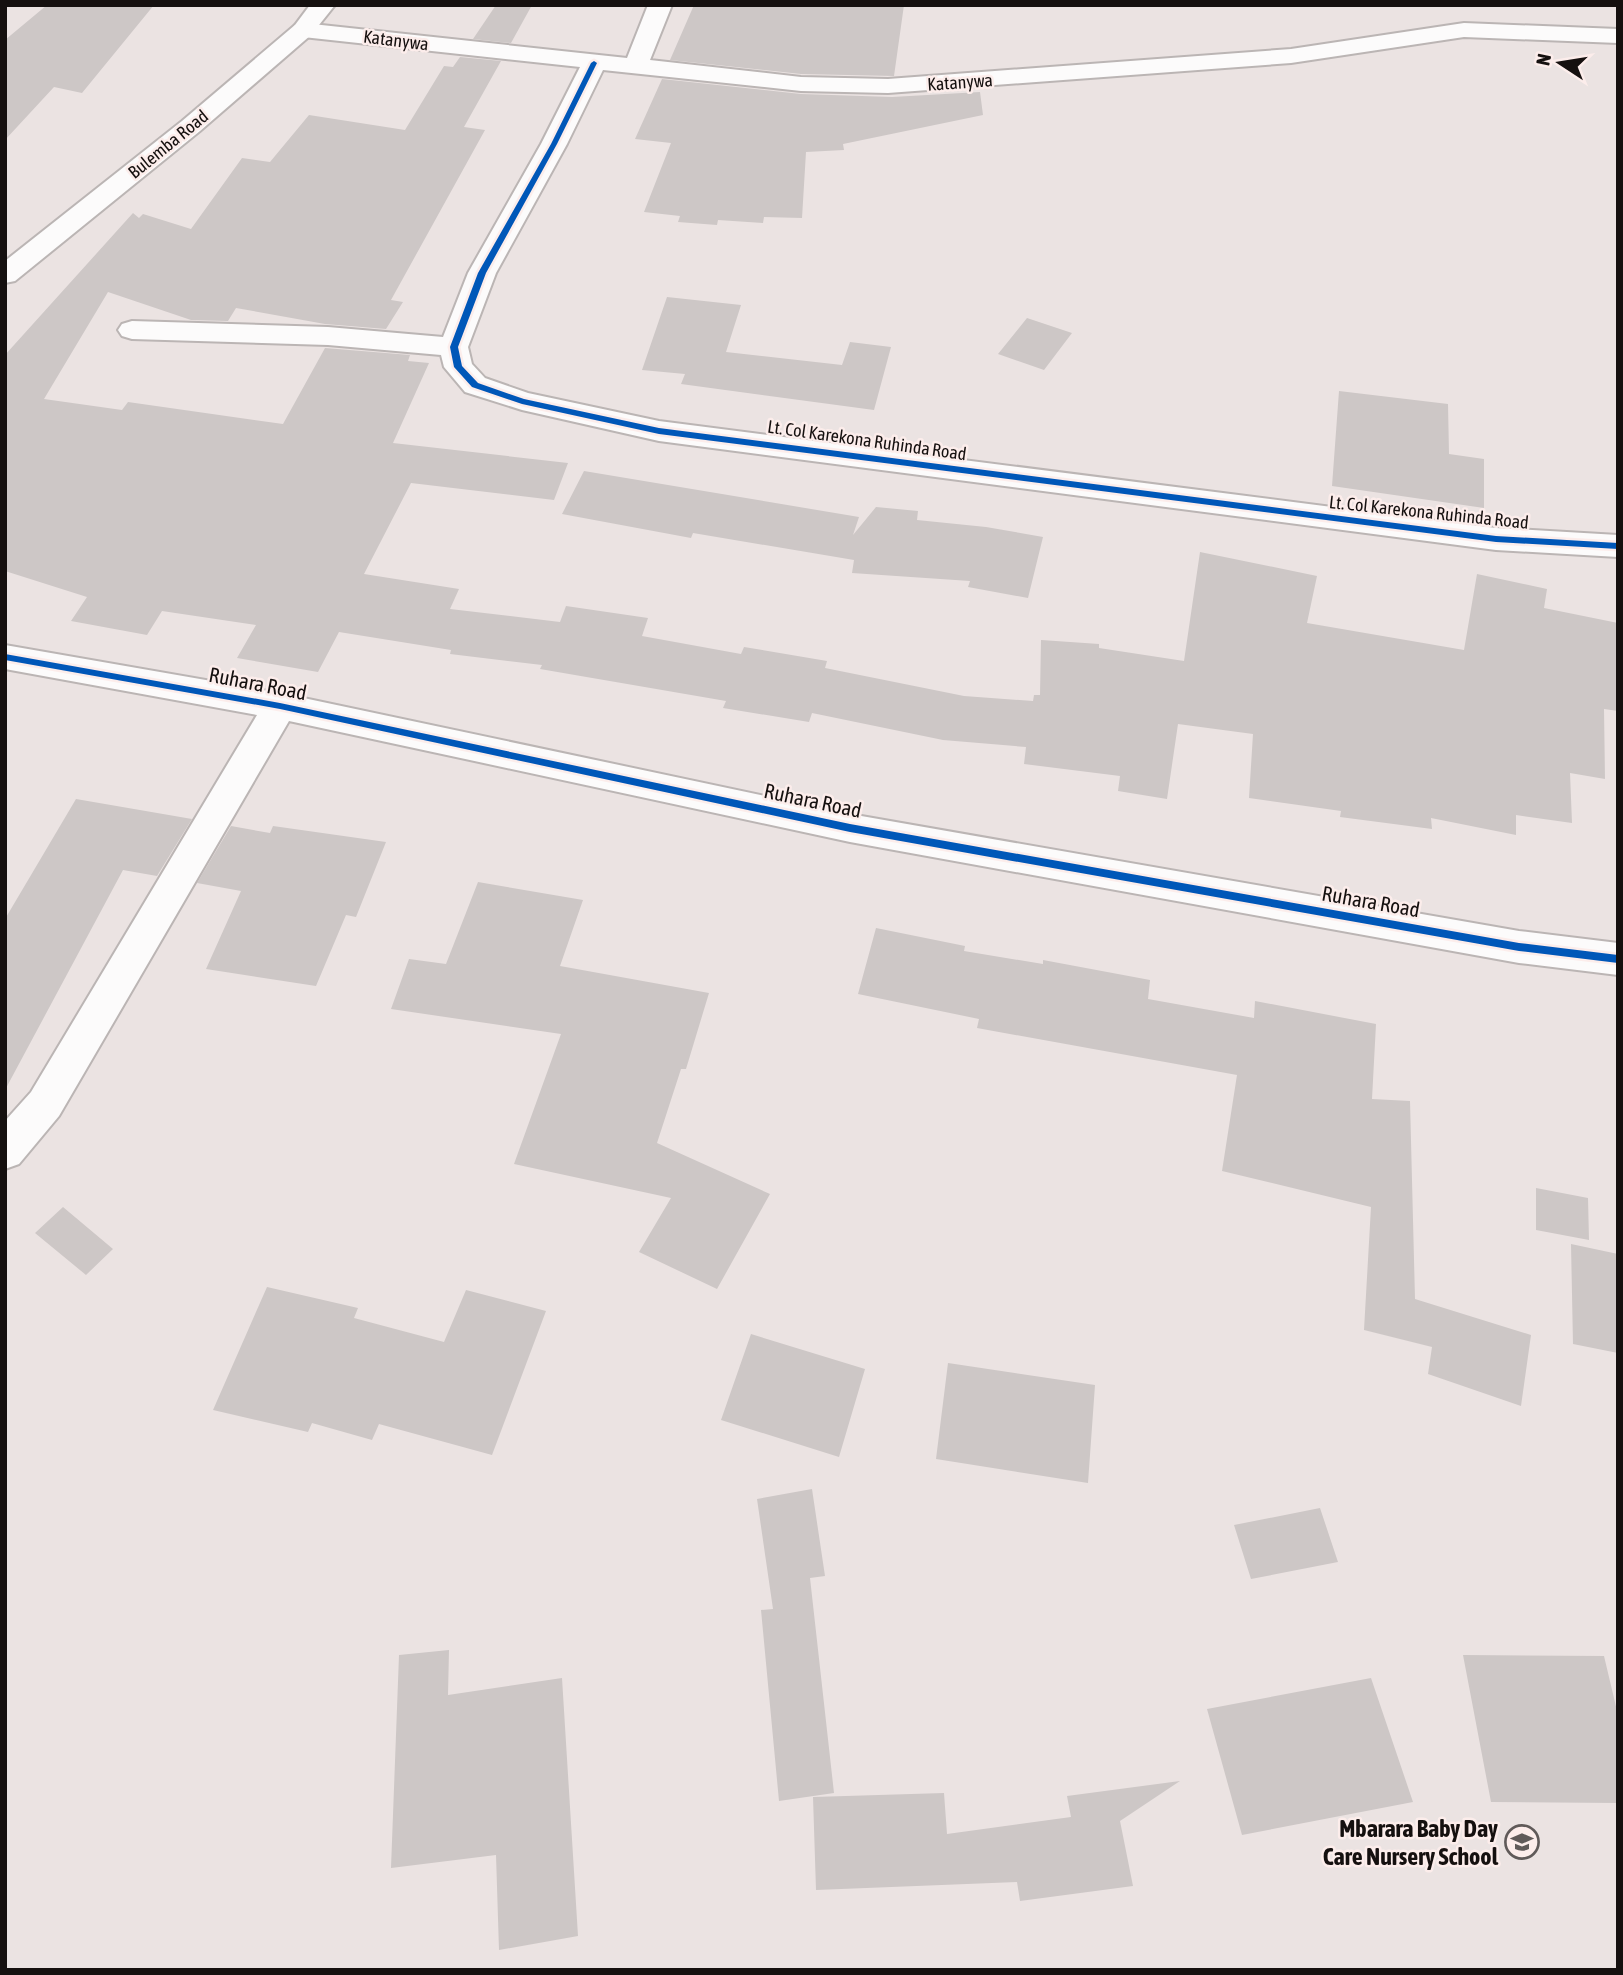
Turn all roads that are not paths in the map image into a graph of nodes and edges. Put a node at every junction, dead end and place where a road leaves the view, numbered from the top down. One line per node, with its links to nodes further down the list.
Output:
1 (323, 5): 4 (street, Bulemba Road)
2 (660, 5): 8 (street)
3 (1450, 5): 5 (street)
4 (303, 30): 7 (street, Katanywa); 9 (street, Bulemba Road)
5 (1464, 30): 6 (street, Katanywa); 8 (street, Katanywa)
6 (1618, 36)
7 (594, 63): 8 (street, Katanywa); 11 (street)
8 (635, 67)
9 (5, 275)
10 (132, 330): 11 (street)
11 (454, 347): 12 (street, Lt. Col Karekona Ruhinda Road)
12 (1618, 546)
13 (5, 657): 14 (street, Ruhara Road)
14 (279, 706): 15 (street, Ruhara Road); 16 (street)
15 (1618, 959)
16 (5, 1151)

